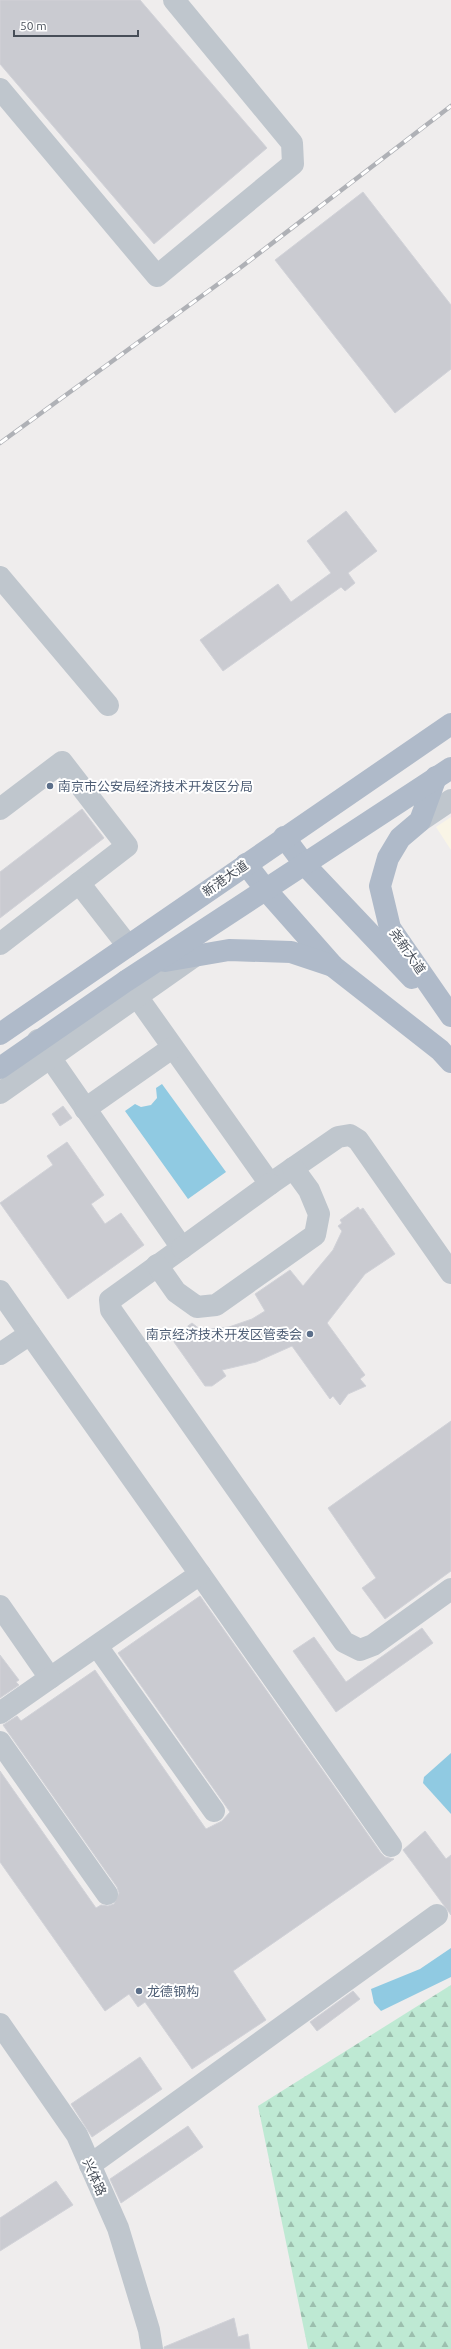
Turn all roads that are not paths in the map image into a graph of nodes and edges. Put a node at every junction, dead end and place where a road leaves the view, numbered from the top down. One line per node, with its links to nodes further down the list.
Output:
1 (174, 0): 2 (street)
2 (0, 89)
3 (0, 577): 4 (street)
4 (108, 705)
5 (451, 724): 10 (main road, 新港大道)
6 (444, 772): 9 (main road, 尧新大道); 12 (main road)
7 (451, 800): 9 (street)
8 (0, 809): 13 (street)
9 (420, 821): 21 (main road, 尧新大道)
10 (284, 837): 11 (main road, 新港大道); 12 (main road, 尧新大道)
11 (246, 864): 14 (main road); 16 (main road, 新港大道)
12 (305, 865): 14 (main road); 22 (main road, 尧新大道)
13 (79, 883): 15 (street); 16 (street)
14 (266, 890): 18 (main road); 19 (main road)
15 (0, 944)
16 (128, 946): 23 (main road, 新港大道)
17 (196, 955): 18 (main road); 19 (main road); 20 (street)
18 (156, 962): 20 (main road)
19 (334, 967): 26 (main road)
20 (131, 989): 24 (street); 25 (main road)
21 (451, 1016)
22 (451, 1019)
23 (0, 1034)
24 (172, 1048): 29 (street); 31 (street)
25 (44, 1049): 27 (main road); 28 (street); 29 (street)
26 (451, 1062)
27 (0, 1068)
28 (0, 1093)
29 (85, 1109): 32 (street)
30 (293, 1168): 31 (street); 33 (street); 34 (street)
31 (270, 1184): 32 (street)
32 (182, 1248): 33 (street)
33 (157, 1265): 39 (street)
34 (451, 1273)
35 (0, 1291): 36 (street)
36 (30, 1334): 37 (street); 38 (street)
37 (0, 1354)
38 (200, 1574): 41 (street); 46 (street)
39 (451, 1589)
40 (0, 1606): 42 (street)
41 (97, 1646): 42 (street); 45 (street)
42 (50, 1678): 43 (street)
43 (0, 1713)
44 (0, 1742): 47 (street)
45 (214, 1811)
46 (391, 1846)
47 (107, 1894)
48 (437, 1915): 50 (street)
49 (0, 2024): 50 (street, 兴体路)
50 (90, 2165): 51 (street, 兴体路)
51 (152, 2349)

